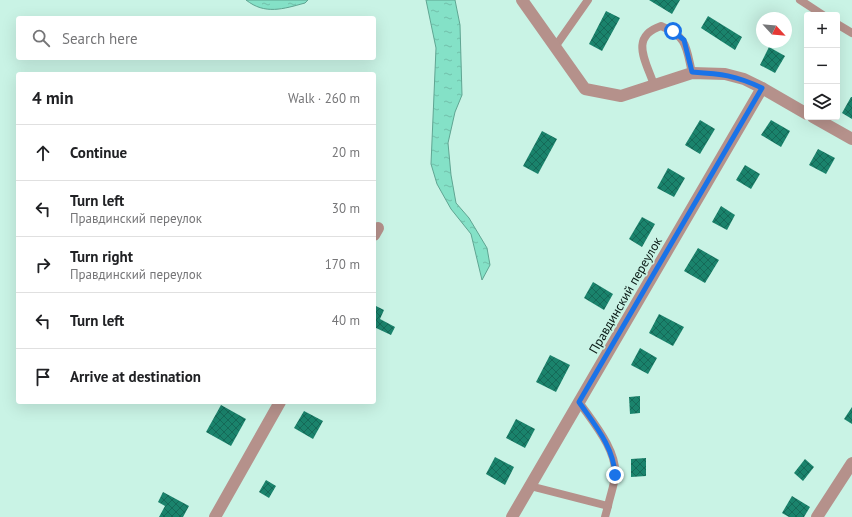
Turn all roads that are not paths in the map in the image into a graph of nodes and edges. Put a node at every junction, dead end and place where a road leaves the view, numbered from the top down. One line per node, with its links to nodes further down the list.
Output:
1 (522, 0): 7 (street)
2 (588, 0): 7 (lane)
3 (800, 0): 4 (lane)
4 (818, 12)
5 (840, 26): 6 (lane)
6 (852, 33)
7 (555, 47): 9 (street)
8 (692, 72): 9 (street); 9 (lane); 10 (street)
9 (654, 85)
10 (762, 88): 11 (street); 14 (street, Правдинский переулок)
11 (804, 112)
12 (818, 120): 13 (street)
13 (852, 139)
14 (579, 402): 17 (street, Правдинский переулок); 18 (lane)
15 (279, 404): 19 (street)
16 (852, 463): 22 (street)
17 (530, 486): 18 (lane); 20 (street, Правдинский переулок)
18 (608, 506): 21 (lane)
19 (215, 517)
20 (512, 517)
21 (605, 517)
22 (817, 517)

